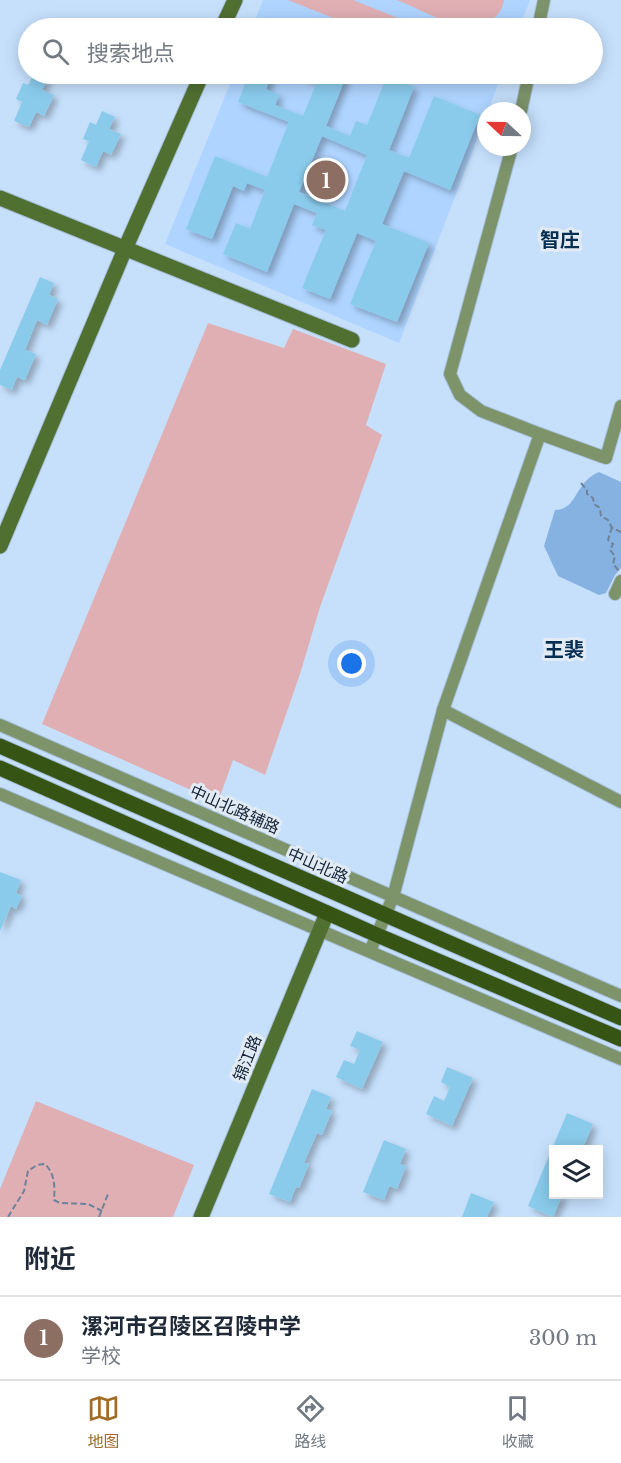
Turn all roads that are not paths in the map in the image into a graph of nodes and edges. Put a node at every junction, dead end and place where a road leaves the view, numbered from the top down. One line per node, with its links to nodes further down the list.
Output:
1 (235, 0): 3 (street)
2 (544, 0): 4 (street)
3 (227, 18)
4 (540, 18)
5 (198, 84): 10 (street)
6 (527, 84): 7 (street)
7 (523, 102)
8 (510, 156): 13 (street)
9 (0, 198): 10 (street)
10 (125, 249): 11 (street); 14 (street)
11 (352, 340)
12 (621, 406): 13 (street)
13 (540, 434): 17 (street)
14 (0, 546)
15 (621, 581): 16 (street)
16 (615, 594)
17 (443, 710): 22 (street); 23 (street)
18 (0, 725): 23 (street, 中山北路辅路)
19 (0, 746): 25 (main road, 中山北路)
20 (0, 768): 24 (main road)
21 (0, 794): 26 (street)
22 (621, 802)
23 (393, 897): 25 (street); 29 (street, 中山北路辅路)
24 (327, 913): 26 (street, 锦江路); 27 (main road)
25 (385, 915): 27 (street); 30 (main road, 中山北路)
26 (319, 929): 28 (street); 33 (street, 锦江路)
27 (377, 935): 28 (street); 31 (main road)
28 (370, 951): 32 (street)
29 (621, 996)
30 (620, 1013)
31 (621, 1039)
32 (621, 1059)
33 (201, 1217)

